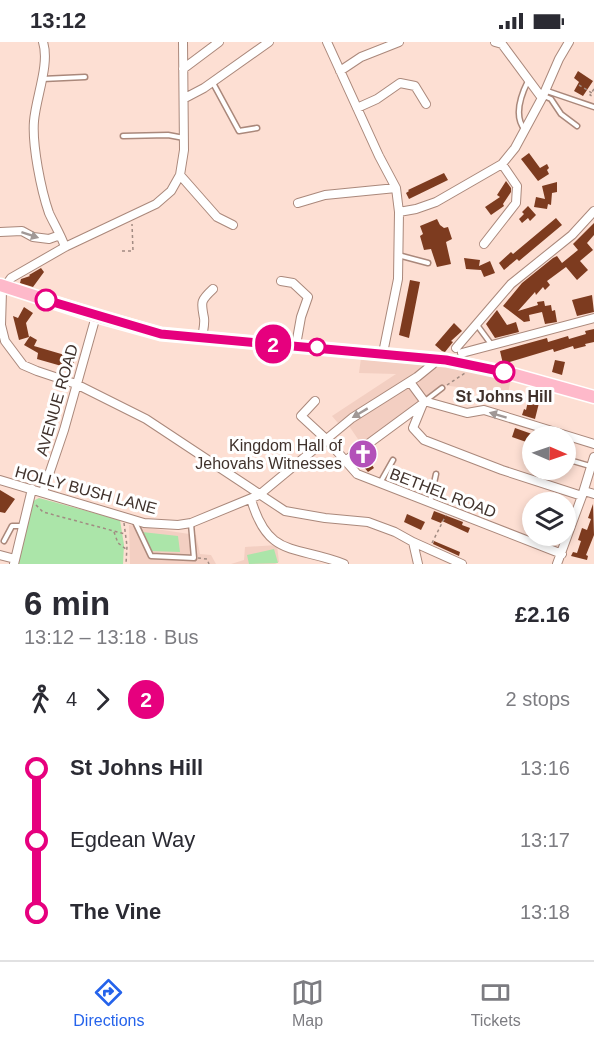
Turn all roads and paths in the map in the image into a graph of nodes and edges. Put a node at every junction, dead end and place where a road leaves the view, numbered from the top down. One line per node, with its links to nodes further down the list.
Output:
1 (43, 42): 12 (street)
2 (183, 42): 9 (street)
3 (219, 42): 9 (street)
4 (268, 42): 14 (street)
5 (327, 42): 10 (street)
6 (399, 42): 10 (street)
7 (499, 42): 13 (street)
8 (569, 42): 18 (street)
9 (183, 69): 20 (street)
10 (340, 71): 23 (street)
11 (85, 77): 12 (lane)
12 (41, 79): 39 (street)
13 (529, 80): 18 (street); 26 (lane)
14 (212, 82): 20 (street); 25 (lane)
15 (579, 85): 17 (path)
16 (594, 89): 17 (path)
17 (592, 93): 19 (path)
18 (544, 95): 22 (lane); 24 (lane); 26 (street)
19 (594, 97)
20 (184, 98): 28 (street)
21 (426, 104): 23 (street)
22 (594, 107)
23 (357, 108): 31 (street)
24 (577, 126)
25 (257, 128)
26 (525, 130): 29 (street)
27 (123, 136): 28 (lane)
28 (185, 138): 30 (street)
29 (502, 164): 34 (street); 40 (street)
30 (180, 175): 35 (street); 37 (street)
31 (396, 188): 32 (street); 34 (street)
32 (298, 203)
33 (594, 211): 36 (street)
34 (399, 212): 43 (street)
35 (131, 216): 41 (street); 42 (path)
36 (591, 221): 50 (street)
37 (233, 225)
38 (0, 232): 39 (street, one-way to 39)
39 (60, 235): 41 (street)
40 (484, 244)
41 (65, 247): 46 (street)
42 (122, 251)
43 (398, 255): 44 (lane); 54 (street)
44 (428, 263)
45 (281, 281): 53 (street)
46 (2, 289): 48 (main road); 59 (street)
47 (213, 289): 51 (street)
48 (96, 316): 51 (main road); 59 (street, AVENUE ROAD)
49 (594, 318): 52 (street)
50 (477, 325): 52 (lane); 55 (street)
51 (202, 338): 53 (main road)
52 (491, 344): 55 (street)
53 (296, 345): 54 (main road)
54 (383, 353): 56 (main road)
55 (460, 355): 56 (main road); 57 (main road)
56 (441, 359): 58 (street, HOLLY BUSH LANE)
57 (476, 365): 60 (path); 61 (main road)
58 (410, 382): 63 (street); 64 (street, HOLLY BUSH LANE, one-way to 64)
59 (76, 384): 75 (street, AVENUE ROAD); 78 (street)
60 (442, 388): 63 (lane)
61 (594, 397)
62 (315, 401): 64 (street, BETHEL ROAD)
63 (423, 403): 65 (street, one-way to 63); 68 (street); 76 (street)
64 (327, 440): 68 (street, BETHEL ROAD); 78 (street, HOLLY BUSH LANE)
65 (594, 444)
66 (594, 457): 70 (street)
67 (393, 460): 73 (lane)
68 (345, 461): 73 (street, BETHEL ROAD)
69 (576, 462): 70 (lane)
70 (591, 466): 76 (street)
71 (436, 474): 79 (lane)
72 (0, 480): 74 (street, HOLLY BUSH LANE)
73 (380, 483): 79 (street, BETHEL ROAD)
74 (32, 489): 75 (street, HOLLY BUSH LANE); 85 (street)
75 (43, 492): 82 (street, HOLLY BUSH LANE)
76 (583, 494): 77 (street); 92 (street)
77 (594, 494)
78 (255, 497): 84 (street, HOLLY BUSH LANE); 89 (street); 96 (street)
79 (429, 502): 81 (street, BETHEL ROAD)
80 (36, 506): 86 (path)
81 (448, 510): 91 (path); 92 (street, BETHEL ROAD)
82 (123, 516): 83 (street, HOLLY BUSH LANE); 87 (path)
83 (134, 520): 84 (street, HOLLY BUSH LANE); 94 (lane)
84 (191, 523): 94 (lane)
85 (22, 526): 88 (lane); 95 (street)
86 (114, 531): 87 (path); 90 (path)
87 (125, 534): 90 (path)
88 (4, 542)
89 (413, 542): 91 (street); 101 (street)
90 (126, 549): 97 (path)
91 (429, 549): 102 (street)
92 (562, 554): 103 (street)
93 (0, 555): 95 (street)
94 (194, 558): 98 (lane); 99 (path)
95 (15, 561)
96 (329, 562): 100 (street)
97 (126, 564)
98 (194, 564)
99 (209, 564)
100 (344, 564)
101 (418, 564)
102 (462, 564)
103 (557, 564)

